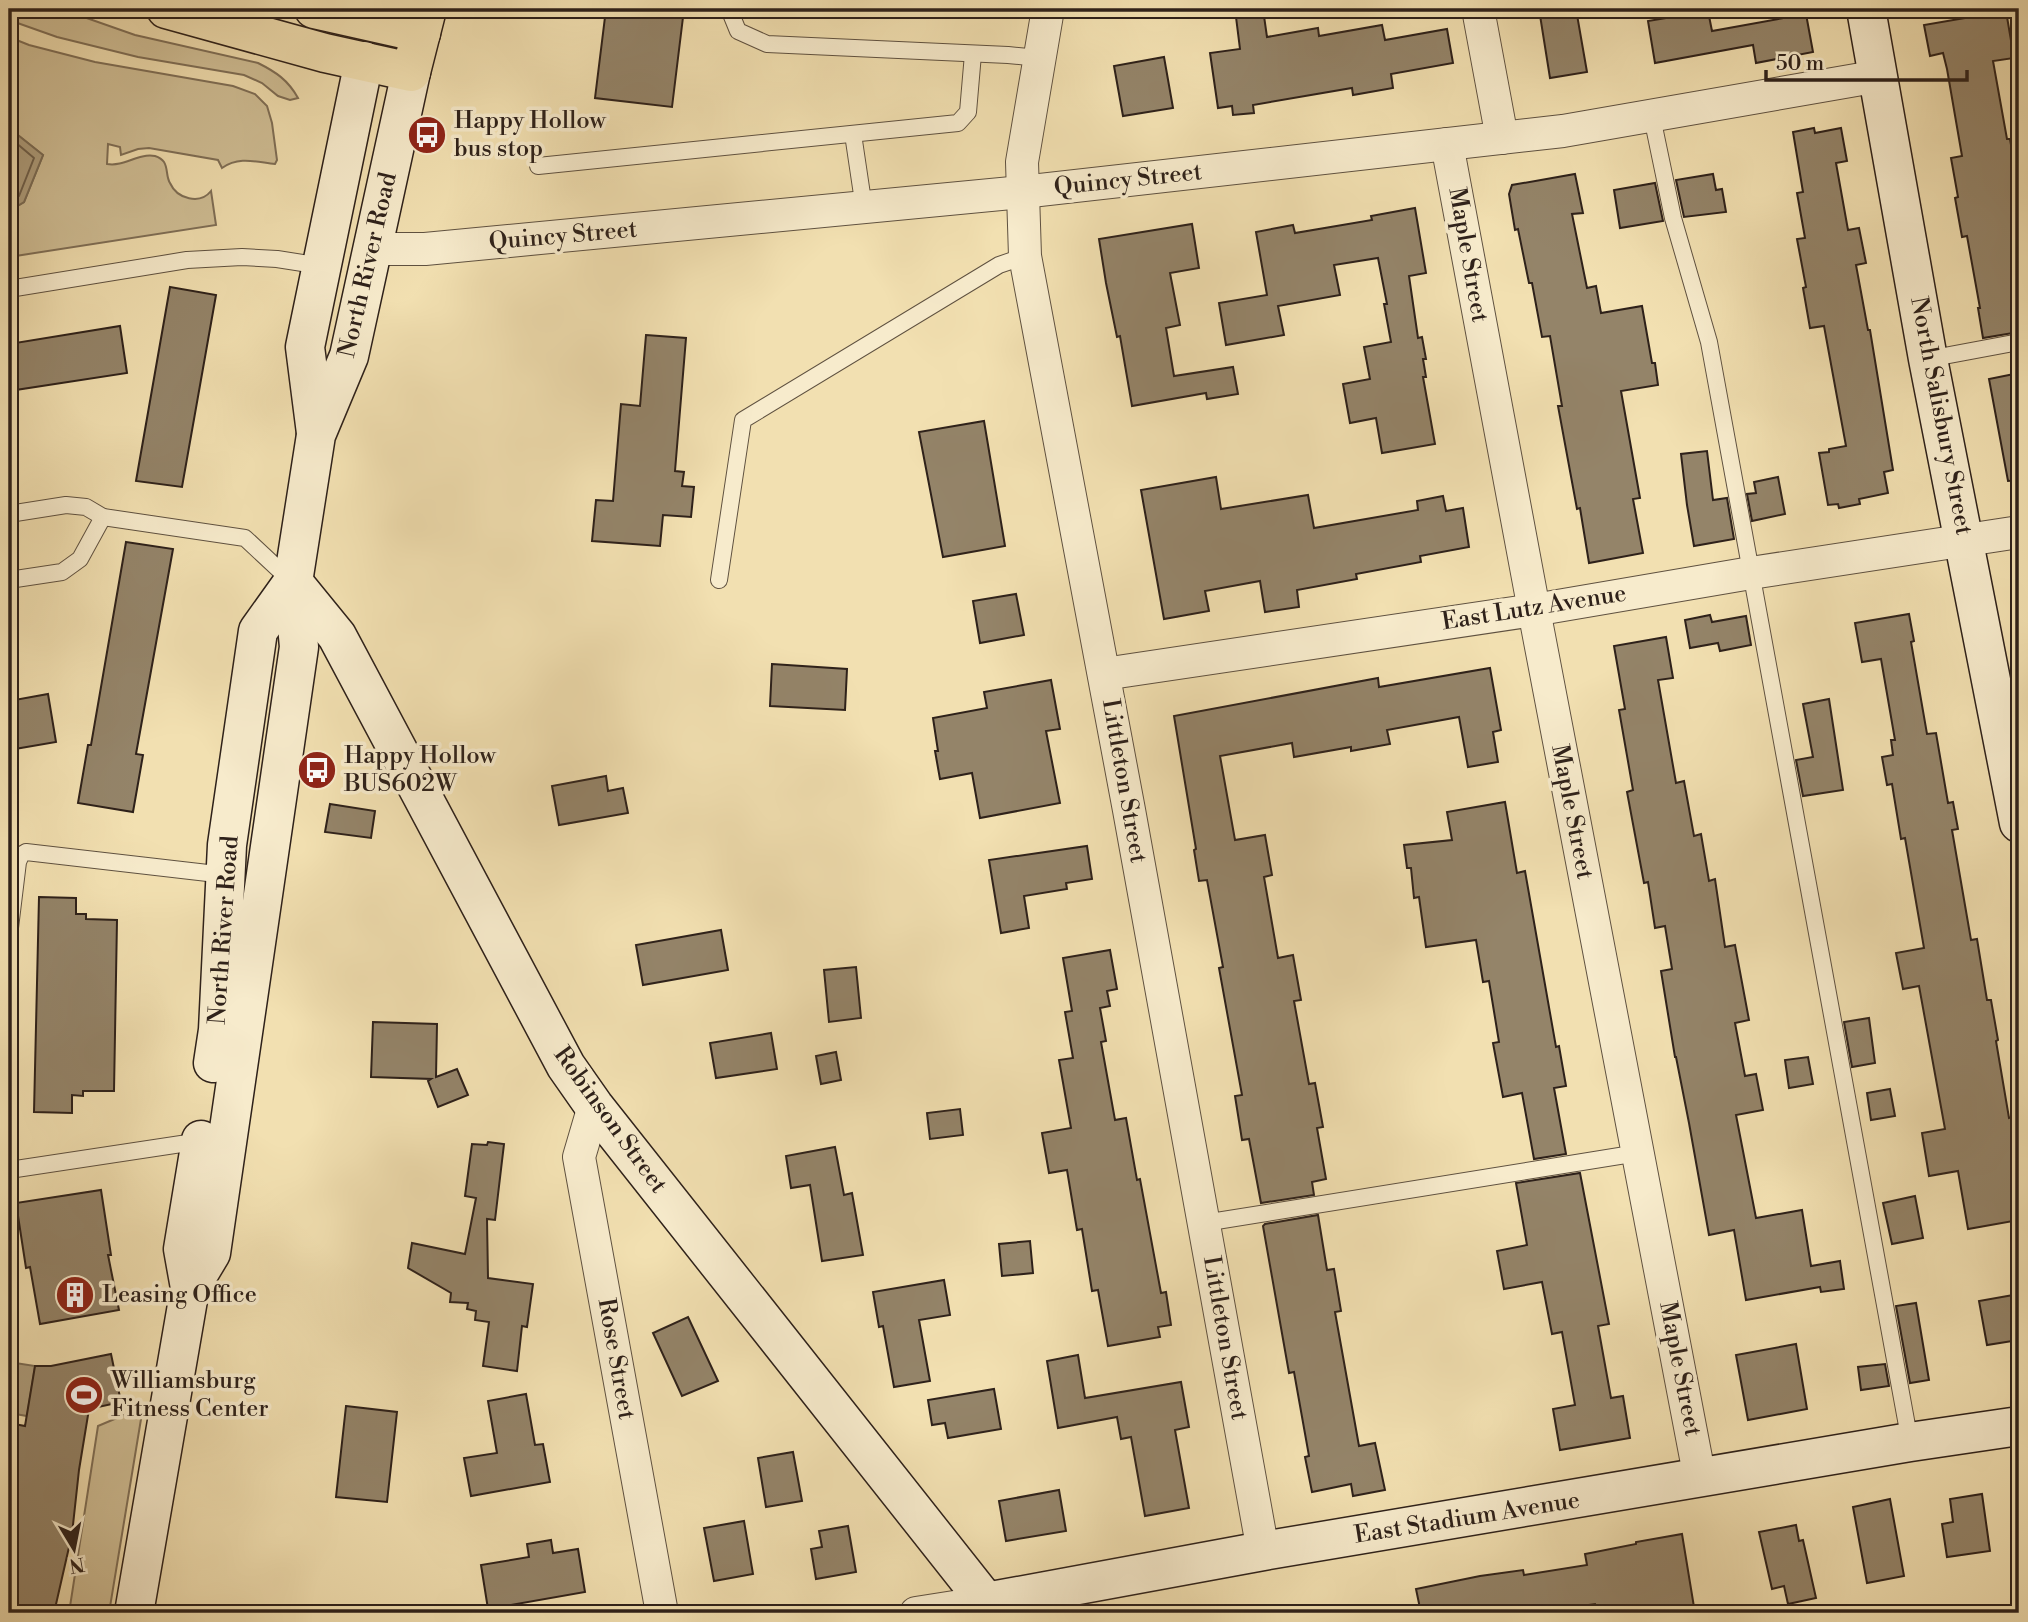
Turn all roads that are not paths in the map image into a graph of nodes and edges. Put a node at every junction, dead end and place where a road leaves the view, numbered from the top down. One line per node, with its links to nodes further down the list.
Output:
1 (166, 9): 11 (main road)
2 (314, 9): 7 (main road)
3 (729, 9): 9 (lane)
4 (1048, 9): 10 (street, Littleton Street)
5 (1478, 9): 16 (street)
6 (1866, 9): 13 (street, North Salisbury Street)
7 (374, 16): 8 (main road); 11 (main road, North River Road)
8 (424, 21): 12 (main road, North River Road)
9 (973, 54): 10 (lane); 15 (lane)
10 (1039, 58): 19 (street, Littleton Street)
11 (364, 61): 12 (main road); 23 (street, North River Road)
12 (411, 72): 21 (street, North River Road)
13 (1878, 76): 14 (street, Quincy Street); 26 (street, North Salisbury Street)
14 (1652, 117): 16 (street, Quincy Street); 32 (lane)
15 (853, 134): 18 (lane); 20 (lane)
16 (1502, 138): 17 (street, Quincy Street)
17 (1447, 144): 19 (street, Quincy Street); 36 (street, Maple Street)
18 (538, 166)
19 (1022, 192): 20 (street, Quincy Street); 22 (street, Littleton Street)
20 (864, 208): 21 (street, Quincy Street)
21 (373, 249): 27 (street, North River Road)
22 (1025, 256): 34 (lane); 37 (street, Littleton Street)
23 (322, 266): 24 (lane); 27 (street, North River Road)
24 (9, 289)
25 (2019, 342): 26 (lane)
26 (1928, 359): 31 (street, North Salisbury Street)
27 (316, 435): 35 (street, North River Road)
28 (9, 514): 29 (lane)
29 (103, 517): 33 (lane); 35 (lane)
30 (2019, 531): 31 (street, East Lutz Avenue)
31 (1965, 540): 32 (street, East Lutz Avenue); 38 (street, North Salisbury Street)
32 (1751, 573): 36 (street, East Lutz Avenue); 49 (lane)
33 (9, 580)
34 (719, 580)
35 (293, 582): 40 (street, North River Road); 42 (street, Robinson Street); 47 (street, North River Road)
36 (1534, 610): 37 (street, East Lutz Avenue); 44 (street, Maple Street)
37 (1104, 674): 46 (street, Littleton Street)
38 (2011, 732): 39 (street, North Salisbury Street)
39 (2019, 823)
40 (225, 875): 41 (lane); 43 (street, North River Road)
41 (9, 936)
42 (594, 1106): 52 (street, Robinson Street); 54 (street, Rose Street)
43 (201, 1141): 45 (lane); 47 (street, North River Road)
44 (1638, 1153): 46 (lane); 50 (street, Maple Street)
45 (16, 1169)
46 (1204, 1223): 51 (street, Littleton Street)
47 (190, 1288): 53 (street, North River Road)
48 (2019, 1426): 49 (street, East Stadium Avenue)
49 (1910, 1442): 50 (street, East Stadium Avenue)
50 (1700, 1479): 51 (street, East Stadium Avenue)
51 (1263, 1551): 52 (street, East Stadium Avenue)
52 (990, 1607): 55 (street, East Stadium Avenue)
53 (134, 1613)
54 (662, 1613)
55 (916, 1613)

